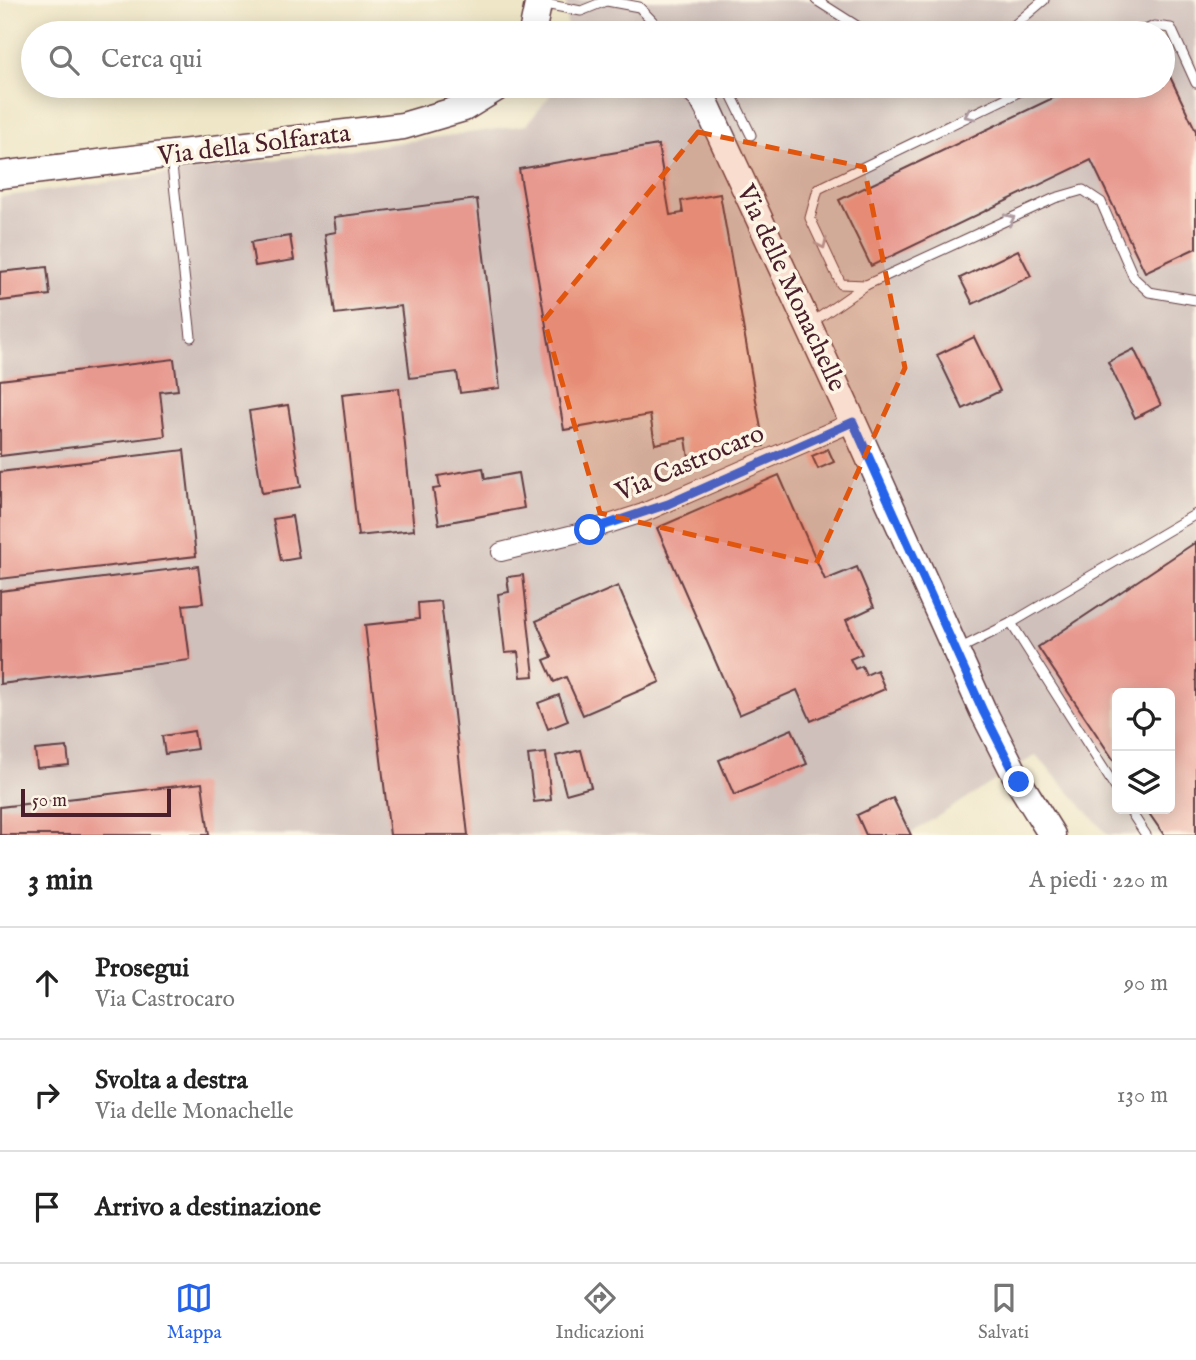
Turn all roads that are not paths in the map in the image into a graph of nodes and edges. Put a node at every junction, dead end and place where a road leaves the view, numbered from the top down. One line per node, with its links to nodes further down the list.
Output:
1 (816, 0): 6 (lane)
2 (1044, 0): 7 (lane)
3 (607, 1): 4 (lane); 5 (lane)
4 (539, 19)
5 (652, 21)
6 (849, 21)
7 (1018, 21)
8 (1175, 37): 9 (lane)
9 (1196, 82)
10 (480, 98): 15 (street, Via della Solfarata)
11 (703, 98): 19 (street, Via delle Monachelle)
12 (733, 98): 14 (lane)
13 (1006, 98): 17 (lane, one-way to 17)
14 (751, 135)
15 (170, 155): 16 (street, Via della Solfarata); 20 (lane)
16 (0, 175)
17 (866, 285): 18 (lane, one-way to 18); 19 (lane)
18 (1196, 300)
19 (808, 325): 21 (street, Via delle Monachelle)
20 (191, 337)
21 (853, 422): 23 (street, Via Castrocaro); 25 (street, Via delle Monachelle)
22 (1196, 514): 24 (lane)
23 (501, 552)
24 (1011, 623): 25 (lane); 26 (lane)
25 (956, 650): 28 (street, Via delle Monachelle)
26 (1112, 782)
27 (1132, 814): 29 (lane)
28 (1052, 835)
29 (1146, 835)

